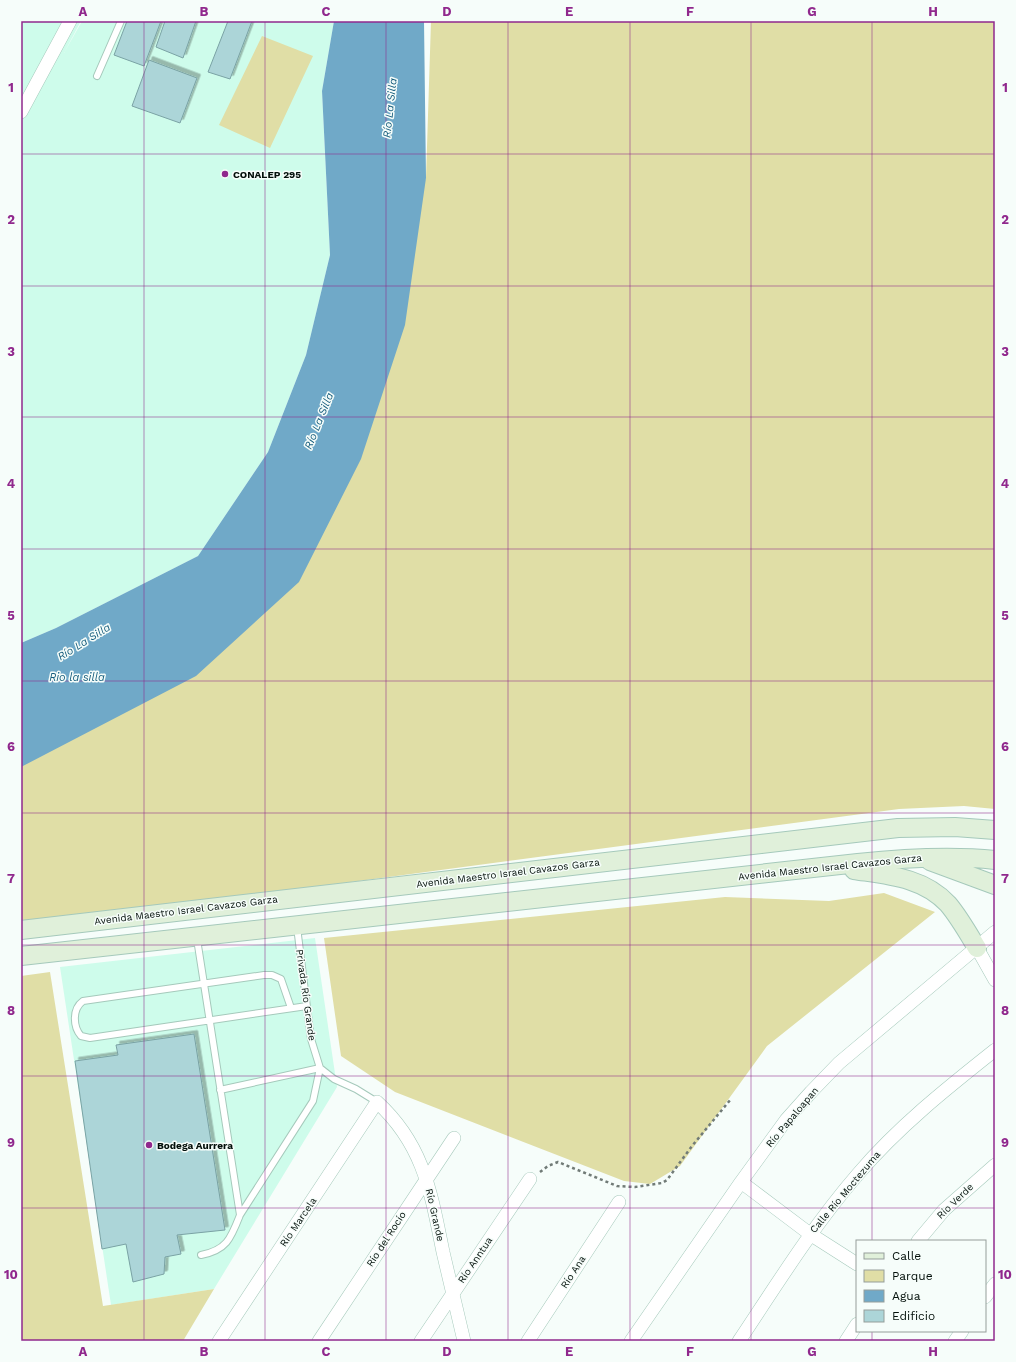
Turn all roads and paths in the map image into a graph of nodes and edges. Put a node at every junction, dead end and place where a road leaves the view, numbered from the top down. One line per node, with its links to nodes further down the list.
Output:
1 (70, 21): 4 (street)
2 (121, 21): 3 (lane)
3 (97, 76)
4 (21, 112)
5 (995, 830): 9 (main road, Avenida Maestro Israel Cavazos Garza)
6 (920, 857): 7 (main road, Avenida Maestro Israel Cavazos Garza); 8 (main road, Avenida Maestro Israel Cavazos Garza); 10 (main road)
7 (995, 860)
8 (829, 866): 11 (main road, Avenida Maestro Israel Cavazos Garza); 17 (main road)
9 (537, 869): 11 (main road); 13 (main road, Avenida Maestro Israel Cavazos Garza)
10 (995, 885)
11 (484, 904): 12 (main road, Avenida Maestro Israel Cavazos Garza)
12 (297, 925): 16 (main road, Avenida Maestro Israel Cavazos Garza); 21 (lane, Privada Río Grande)
13 (59, 926): 14 (main road, Avenida Maestro Israel Cavazos Garza); 18 (main road)
14 (21, 930)
15 (995, 932): 17 (street, Río Papaloapan)
16 (197, 936): 18 (main road, Avenida Maestro Israel Cavazos Garza); 20 (lane)
17 (977, 948): 19 (street); 33 (street, Río Papaloapan)
18 (23, 955)
19 (995, 980)
20 (204, 983): 22 (lane); 23 (lane); 23 (lane)
21 (307, 1006): 22 (lane); 25 (lane, Privada Río Grande)
22 (291, 1008): 23 (lane)
23 (210, 1020): 26 (lane)
24 (995, 1050): 36 (street, Calle Río Moctezuma)
25 (320, 1068): 26 (lane); 28 (lane); 35 (lane)
26 (220, 1090): 35 (lane)
27 (731, 1099): 32 (path)
28 (377, 1102): 31 (street, Río Grande); 43 (street, Río Marcela)
29 (454, 1138): 31 (street, Río del Rocío)
30 (995, 1165): 37 (street, Río Verde)
31 (426, 1177): 40 (street, Río Grande); 44 (street, Río del Rocío)
32 (530, 1179): 40 (street, Río Anntua)
33 (741, 1182): 36 (street); 48 (street, Río Papaloapan)
34 (619, 1202): 47 (street, Río Ana)
35 (240, 1215): 38 (lane)
36 (810, 1234): 39 (street); 49 (street, Calle Río Moctezuma)
37 (919, 1240)
38 (201, 1255)
39 (856, 1263)
40 (452, 1293): 45 (street, Río Anntua); 46 (street, Río Grande)
41 (856, 1326): 50 (street)
42 (961, 1332): 51 (street)
43 (218, 1341)
44 (319, 1341)
45 (421, 1341)
46 (464, 1341)
47 (528, 1341)
48 (632, 1341)
49 (739, 1341)
50 (846, 1341)
51 (955, 1341)

